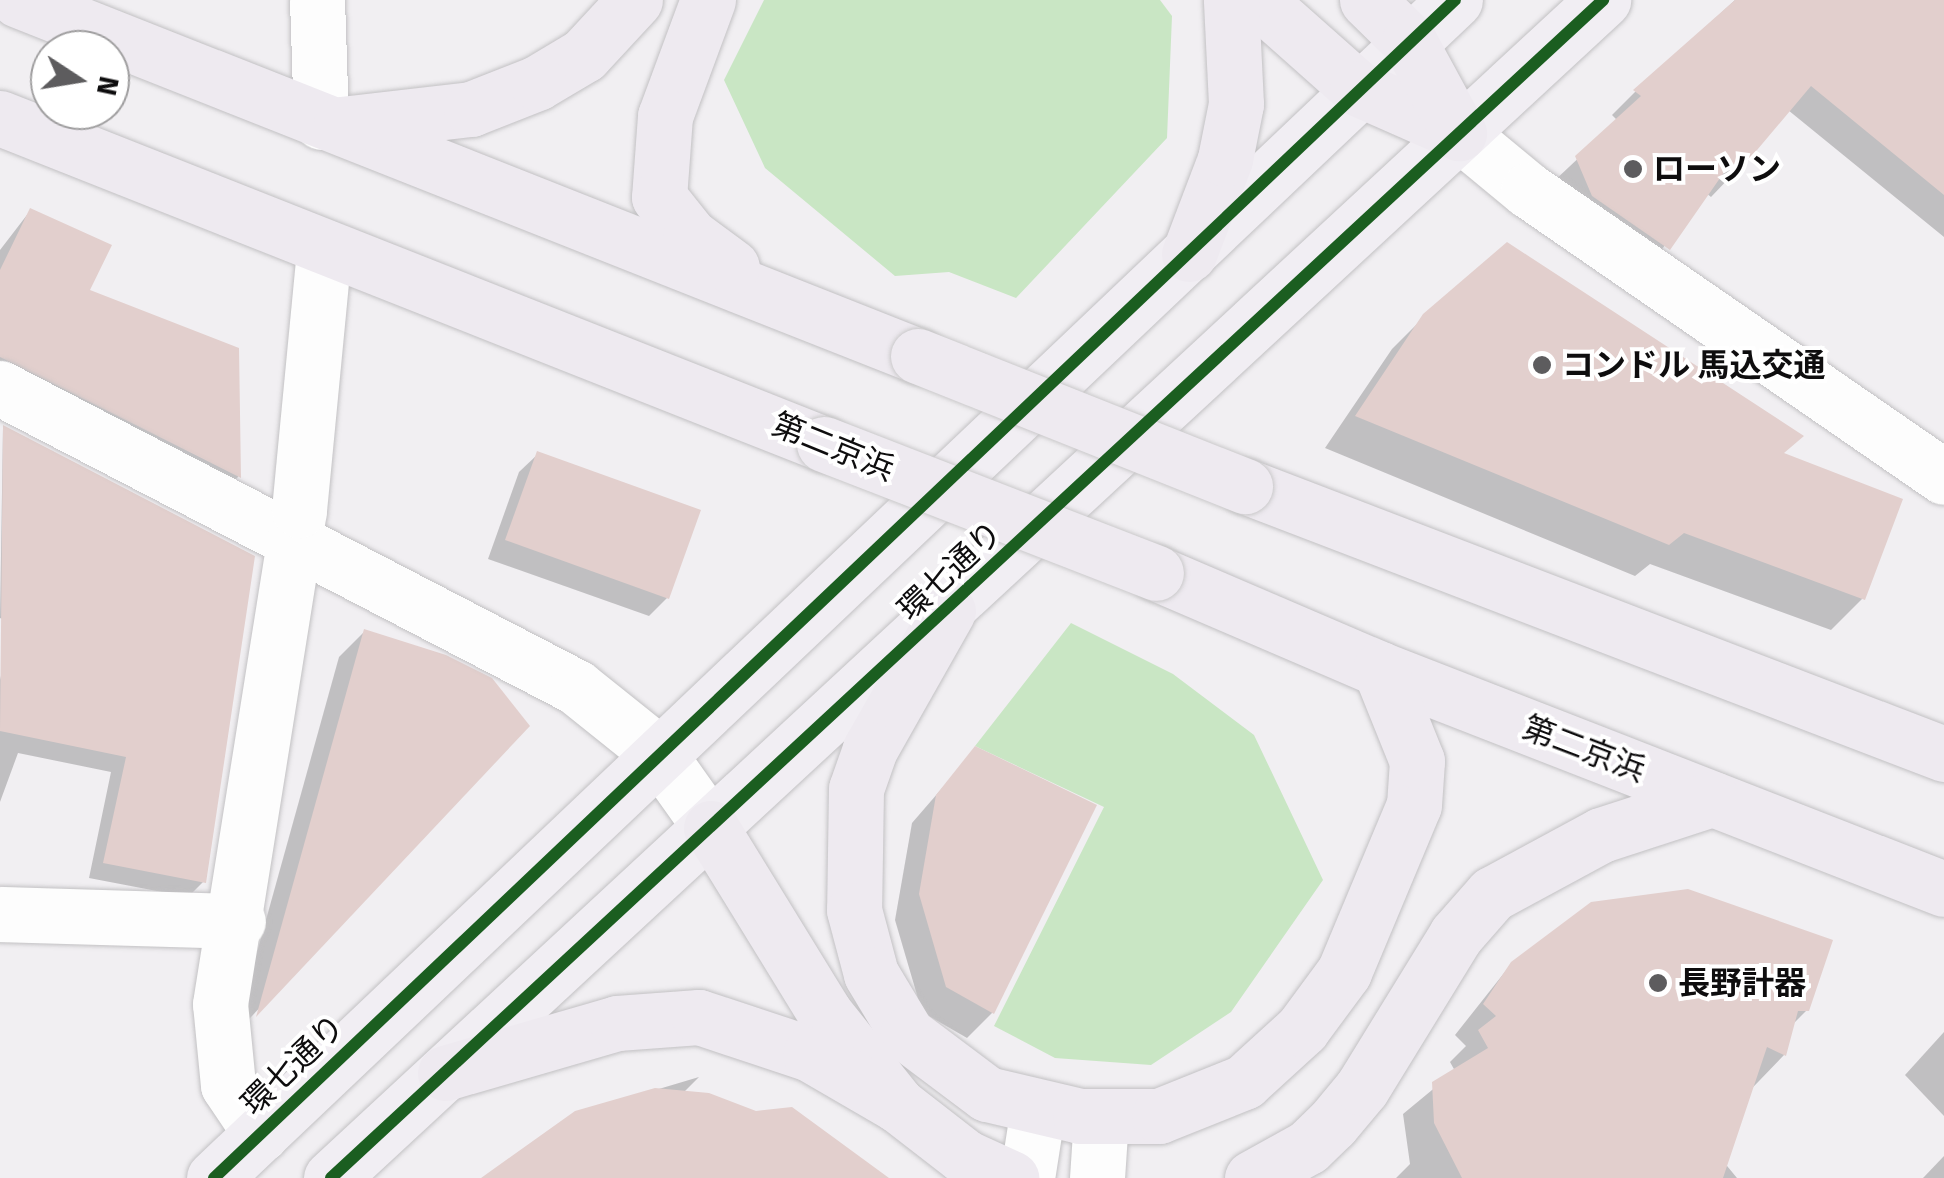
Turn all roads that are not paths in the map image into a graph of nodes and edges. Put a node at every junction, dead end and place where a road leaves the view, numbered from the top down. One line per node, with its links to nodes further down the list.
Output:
1 (18, 0): 13 (highway)
2 (316, 0): 13 (street)
3 (635, 0): 13 (highway)
4 (708, 0): 17 (highway)
5 (1230, 0): 16 (highway)
6 (1258, 0): 11 (highway)
7 (1367, 0): 10 (highway)
8 (1455, 0): 10 (main road, 環七通り)
9 (1603, 0): 14 (main road, 環七通り)
10 (1408, 41): 11 (main road, 環七通り); 14 (highway)
11 (1357, 88): 14 (highway); 16 (main road, 環七通り)
12 (0, 118): 15 (highway, 第二京浜)
13 (327, 124): 17 (highway)
14 (1459, 134): 19 (street); 21 (main road, 環七通り)
15 (324, 248): 20 (street); 22 (highway, 第二京浜, bridge)
16 (1189, 254): 23 (main road, 環七通り)
17 (769, 294): 24 (highway, bridge)
18 (0, 388): 20 (street)
19 (1944, 477)
20 (294, 542): 23 (street); 29 (street)
21 (948, 611): 26 (main road, 環七通り); 32 (highway)
22 (1380, 669): 25 (highway, 第二京浜); 33 (highway)
23 (657, 752): 26 (street); 34 (main road, 環七通り)
24 (1944, 754)
25 (1712, 799): 27 (highway, 第二京浜); 40 (highway)
26 (711, 828): 30 (main road, 環七通り); 31 (highway)
27 (1944, 889)
28 (0, 914): 29 (street)
29 (238, 921): 34 (street)
30 (445, 1073): 31 (highway); 36 (main road, 環七通り)
31 (898, 1104): 37 (highway)
32 (1038, 1108): 33 (highway); 38 (street)
33 (1102, 1118): 39 (street)
34 (261, 1134): 35 (main road, 環七通り)
35 (214, 1178)
36 (331, 1178)
37 (1011, 1178)
38 (1027, 1178)
39 (1097, 1178)
40 (1252, 1178)

